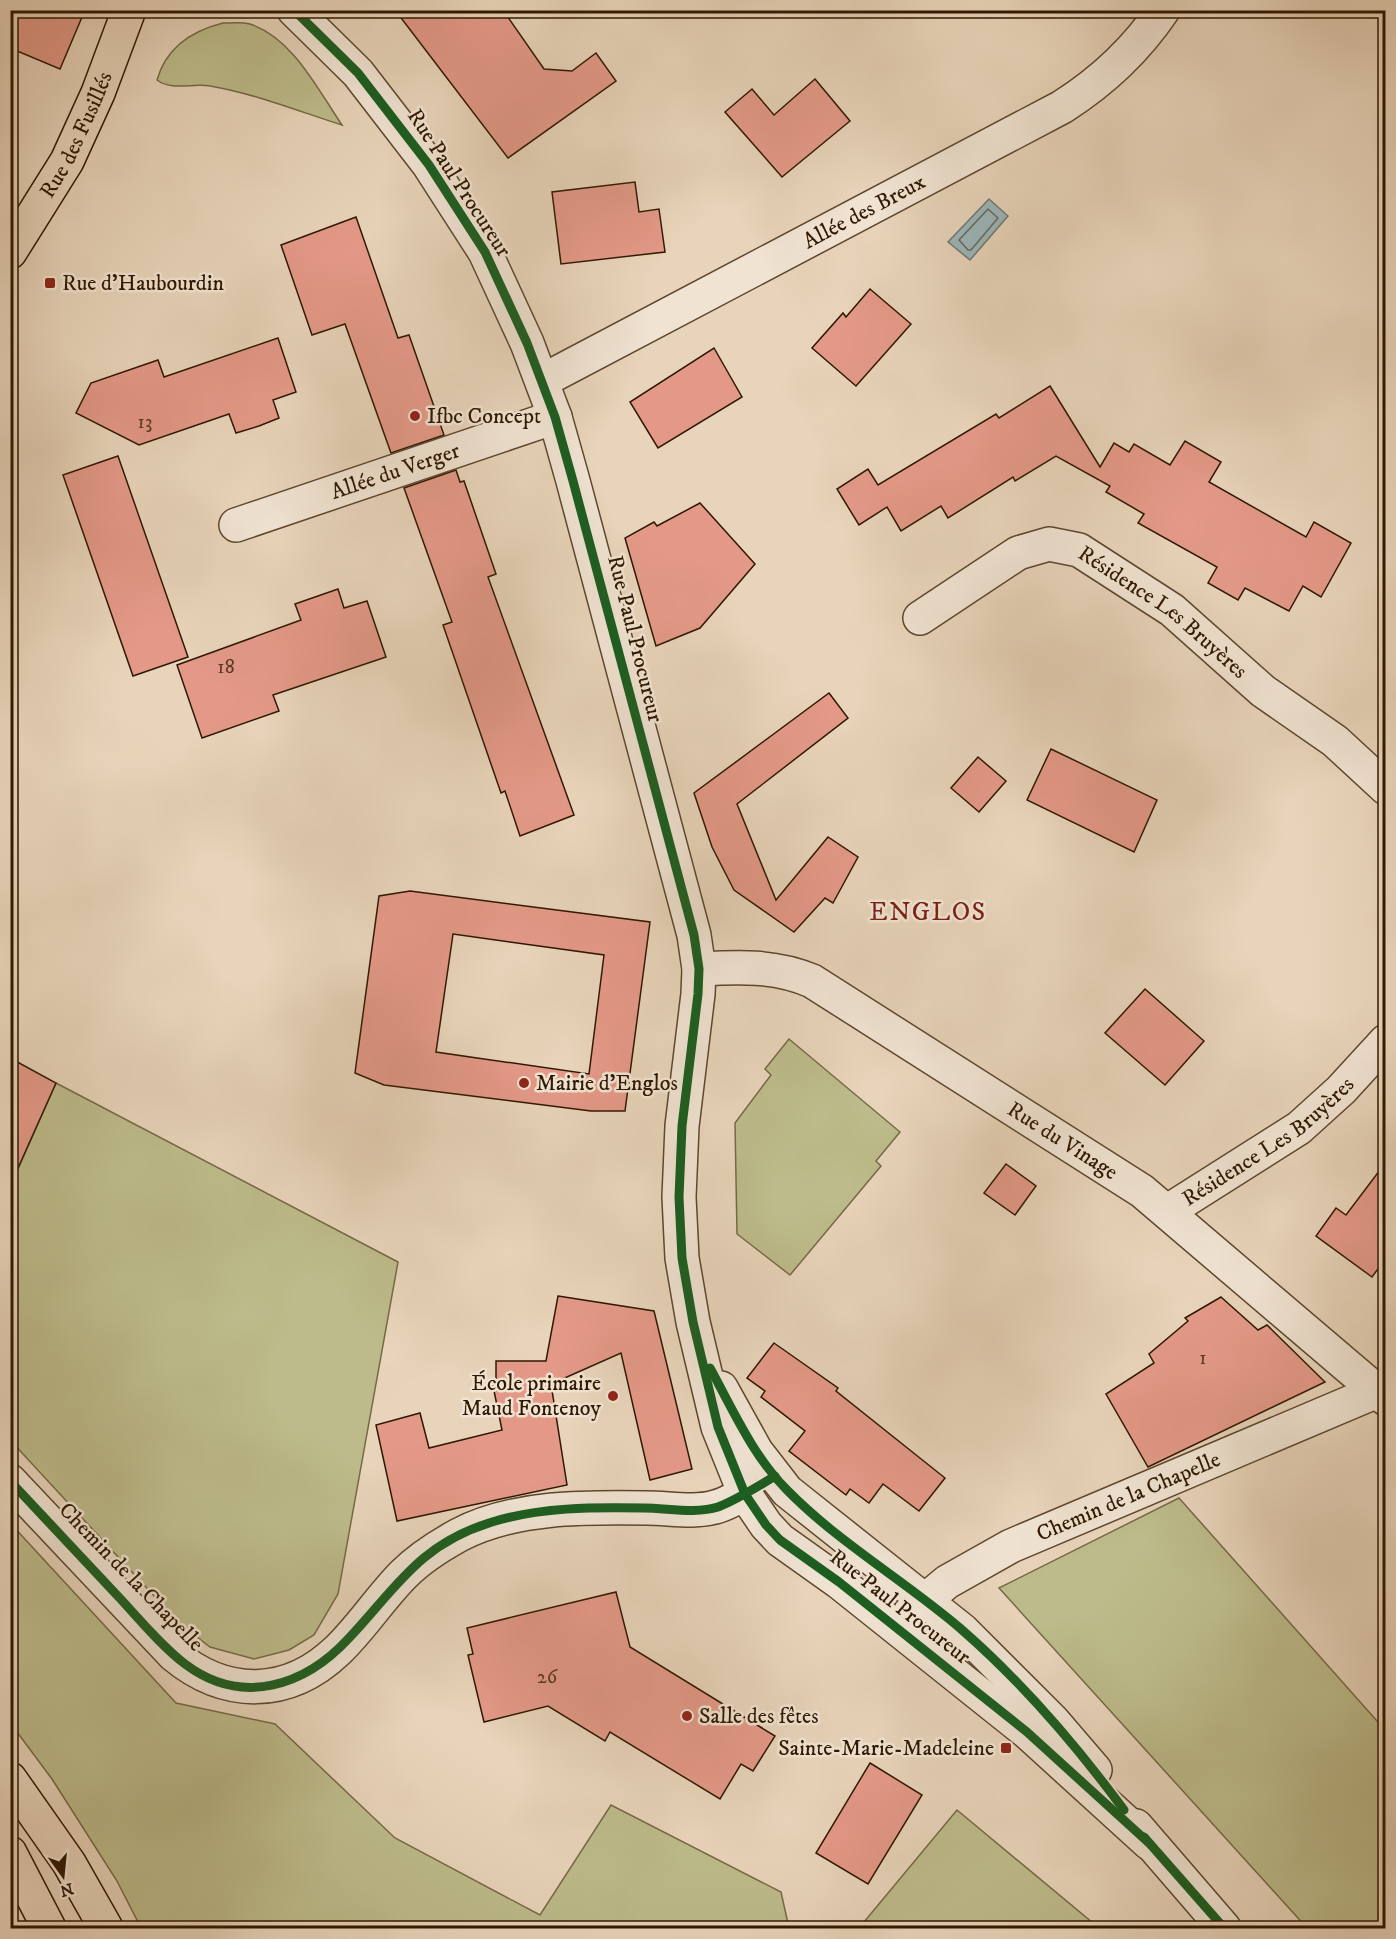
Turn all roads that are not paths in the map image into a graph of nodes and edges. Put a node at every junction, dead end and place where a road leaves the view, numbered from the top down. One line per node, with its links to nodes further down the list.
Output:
1 (129, 10): 4 (main road, Rue des Fusillés)
2 (294, 10): 5 (street, Rue Paul Procureur)
3 (1163, 10): 5 (street, Allée des Breux)
4 (10, 252)
5 (542, 381): 6 (street, Rue Paul Procureur)
6 (555, 417): 7 (street, Allée du Verger); 10 (street, Rue Paul Procureur)
7 (236, 525)
8 (920, 618): 9 (street, Résidence Les Bruyères)
9 (1386, 788)
10 (699, 969): 12 (street, Rue du Vinage); 13 (street, Rue Paul Procureur)
11 (1386, 1041): 12 (street, Résidence Les Bruyères)
12 (1168, 1211): 14 (street, Rue du Vinage)
13 (701, 1353): 16 (street, Rue Paul Procureur); 17 (street, Rue Paul Procureur)
14 (1380, 1395): 17 (street, Chemin de la Chapelle)
15 (10, 1481): 16 (street, Chemin de la Chapelle)
16 (745, 1494): 18 (street, Rue Paul Procureur)
17 (926, 1599): 18 (street, Chemin de la Chapelle); 20 (street, Rue Paul Procureur)
18 (895, 1626): 20 (street, Rue Paul Procureur)
19 (10, 1779): 23 (main road)
20 (1149, 1843): 24 (street, Rue Paul Procureur)
21 (10, 1853): 22 (main road)
22 (49, 1929)
23 (106, 1929)
24 (1224, 1929)

